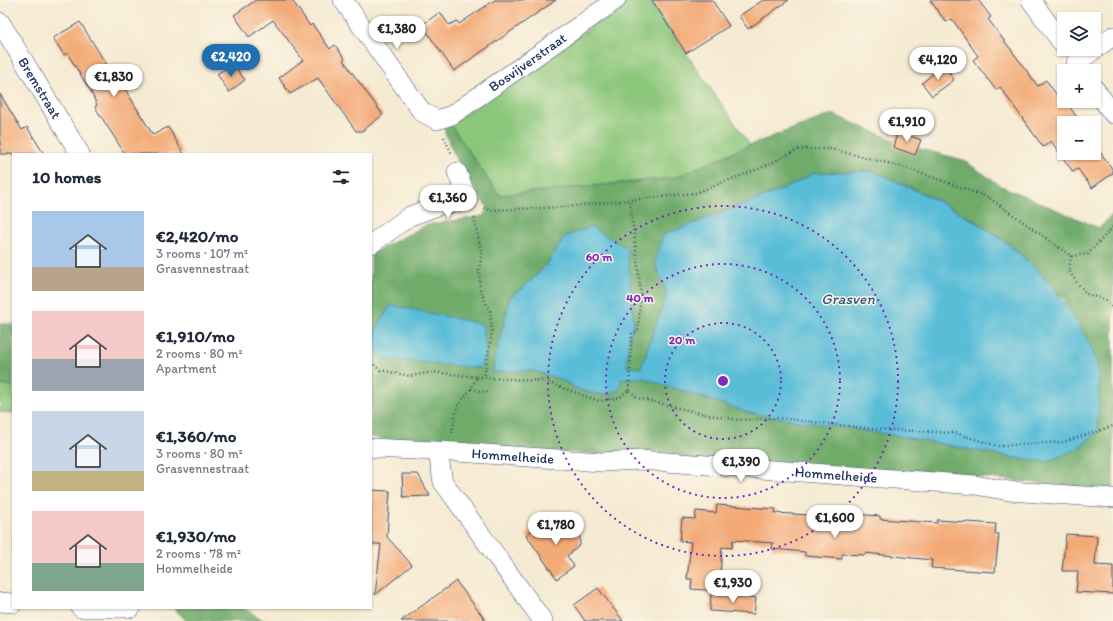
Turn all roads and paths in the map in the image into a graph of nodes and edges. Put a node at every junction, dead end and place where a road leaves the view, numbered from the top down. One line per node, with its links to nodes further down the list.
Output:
1 (343, 0): 10 (street)
2 (616, 0): 10 (street, Bosvijverstraat)
3 (1031, 0): 5 (street)
4 (0, 22): 11 (street, Bremstraat)
5 (1057, 36)
6 (1113, 36): 7 (street)
7 (1075, 61)
8 (1101, 98): 9 (street)
9 (1113, 114)
10 (437, 120): 12 (path)
11 (79, 153)
12 (457, 172): 14 (street)
13 (630, 200): 14 (path); 17 (path); 23 (path)
14 (468, 201): 16 (street); 20 (path)
15 (1113, 227): 17 (path)
16 (372, 243)
17 (1071, 256): 18 (path)
18 (1113, 309)
19 (372, 363): 21 (path)
20 (484, 376): 21 (path); 23 (path)
21 (477, 377): 22 (path)
22 (471, 389): 24 (path); 28 (path)
23 (629, 390): 25 (path)
24 (490, 393)
25 (1113, 426)
26 (372, 448): 27 (street, Hommelheide)
27 (438, 452): 28 (street, Hommelheide); 32 (street)
28 (457, 452): 29 (street, Hommelheide)
29 (1113, 498)
30 (0, 602): 31 (street)
31 (12, 603)
32 (543, 621)

